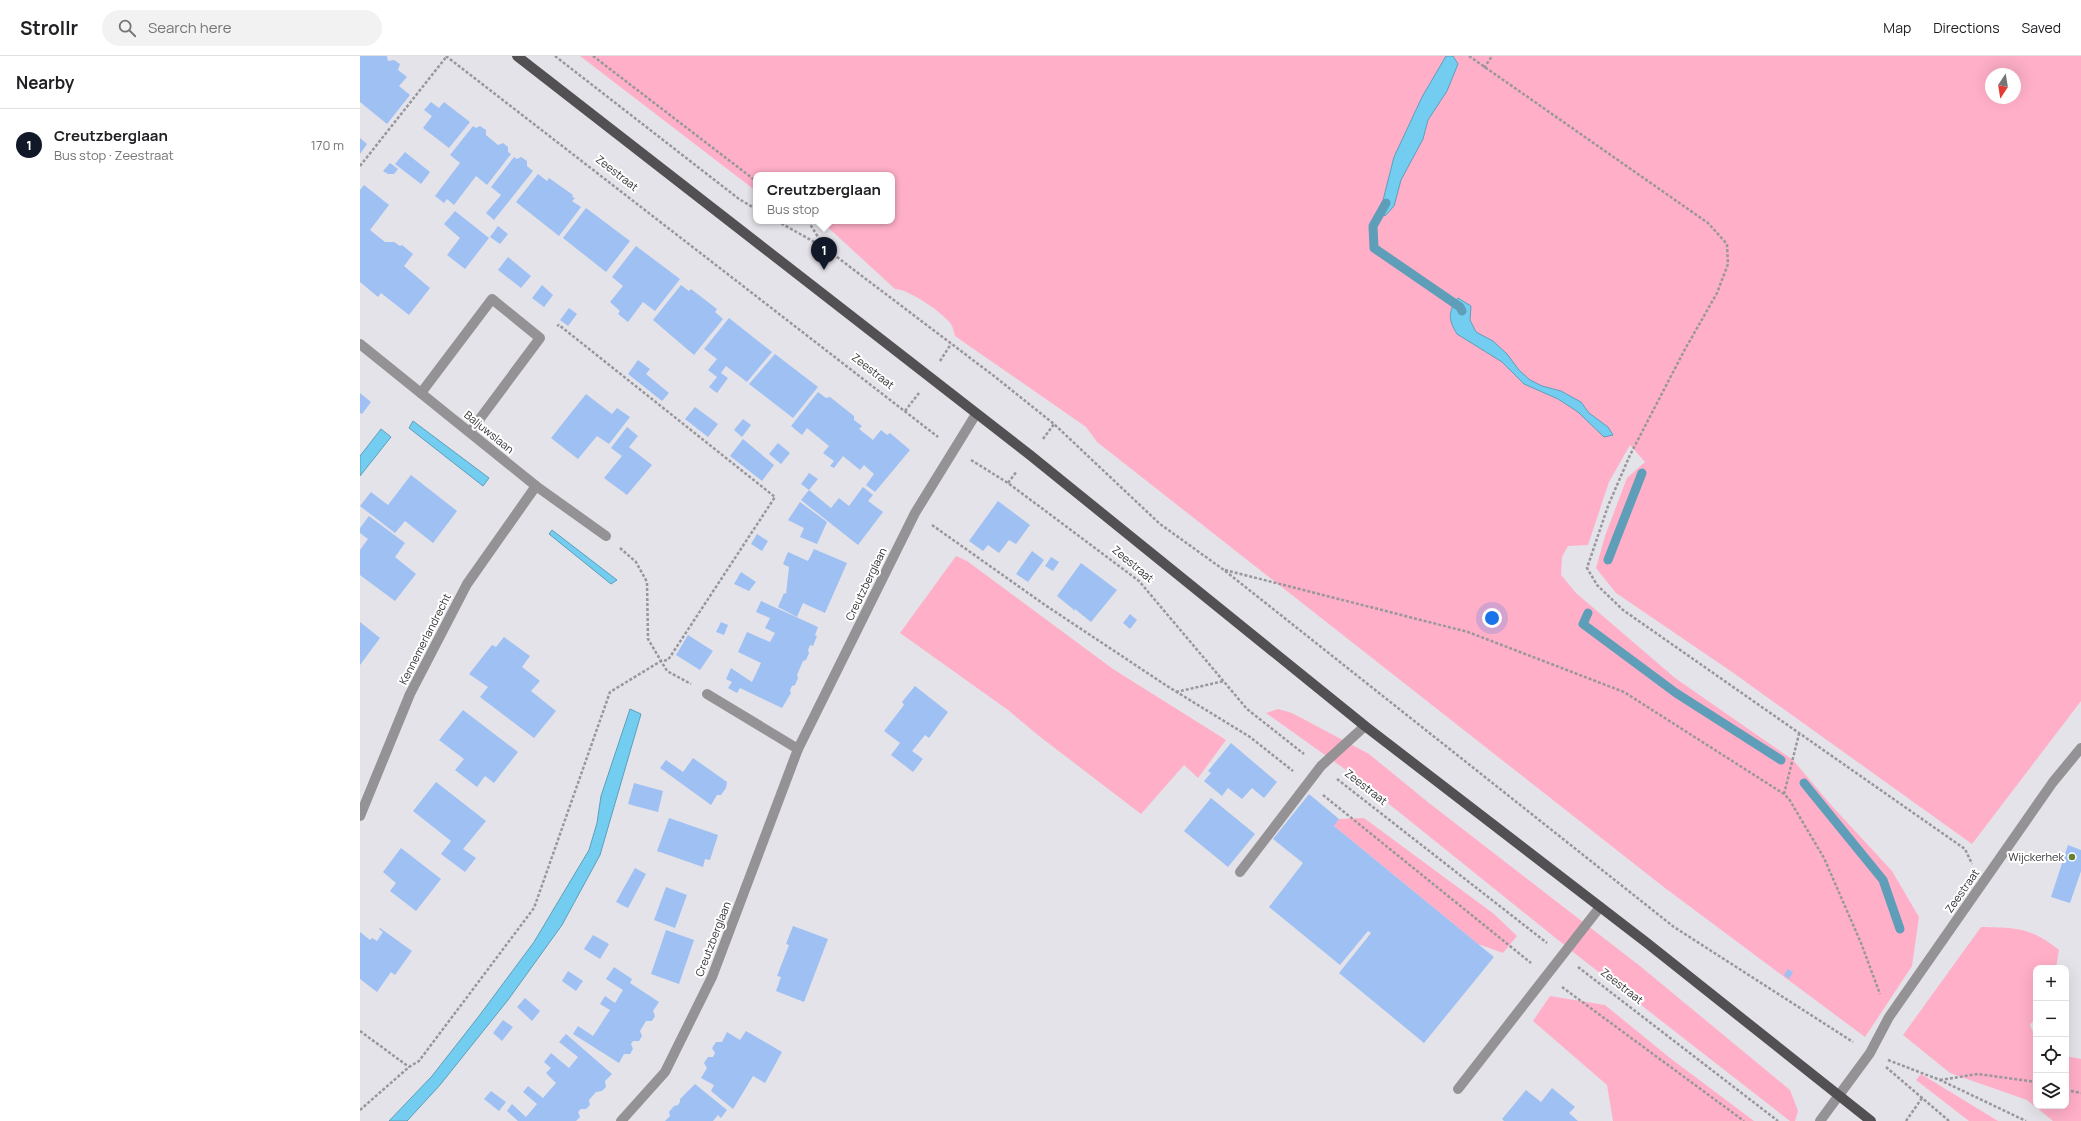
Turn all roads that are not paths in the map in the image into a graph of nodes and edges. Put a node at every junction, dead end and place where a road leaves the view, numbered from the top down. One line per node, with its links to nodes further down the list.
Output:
1 (517, 56): 4 (main road, Zeestraat)
2 (360, 344): 3 (street, Baljuwslaan)
3 (421, 393): 5 (street, Baljuwslaan); 5 (street)
4 (976, 414): 9 (main road, Zeestraat); 11 (street, Creutzberglaan)
5 (470, 432): 6 (street, Baljuwslaan)
6 (536, 486): 7 (street, Baljuwslaan); 12 (street, Kennemerlandrecht)
7 (606, 536)
8 (707, 694): 11 (street)
9 (1365, 726): 13 (street); 14 (main road, Zeestraat)
10 (2081, 748): 16 (street, Zeestraat)
11 (798, 749): 17 (street, Creutzberglaan)
12 (360, 816)
13 (1240, 872)
14 (1600, 907): 15 (street); 16 (main road, Zeestraat)
15 (1458, 1089)
16 (1839, 1096): 18 (street, Zeestraat); 19 (main road, Zeestraat)
17 (621, 1121)
18 (1820, 1121)
19 (1871, 1121)

